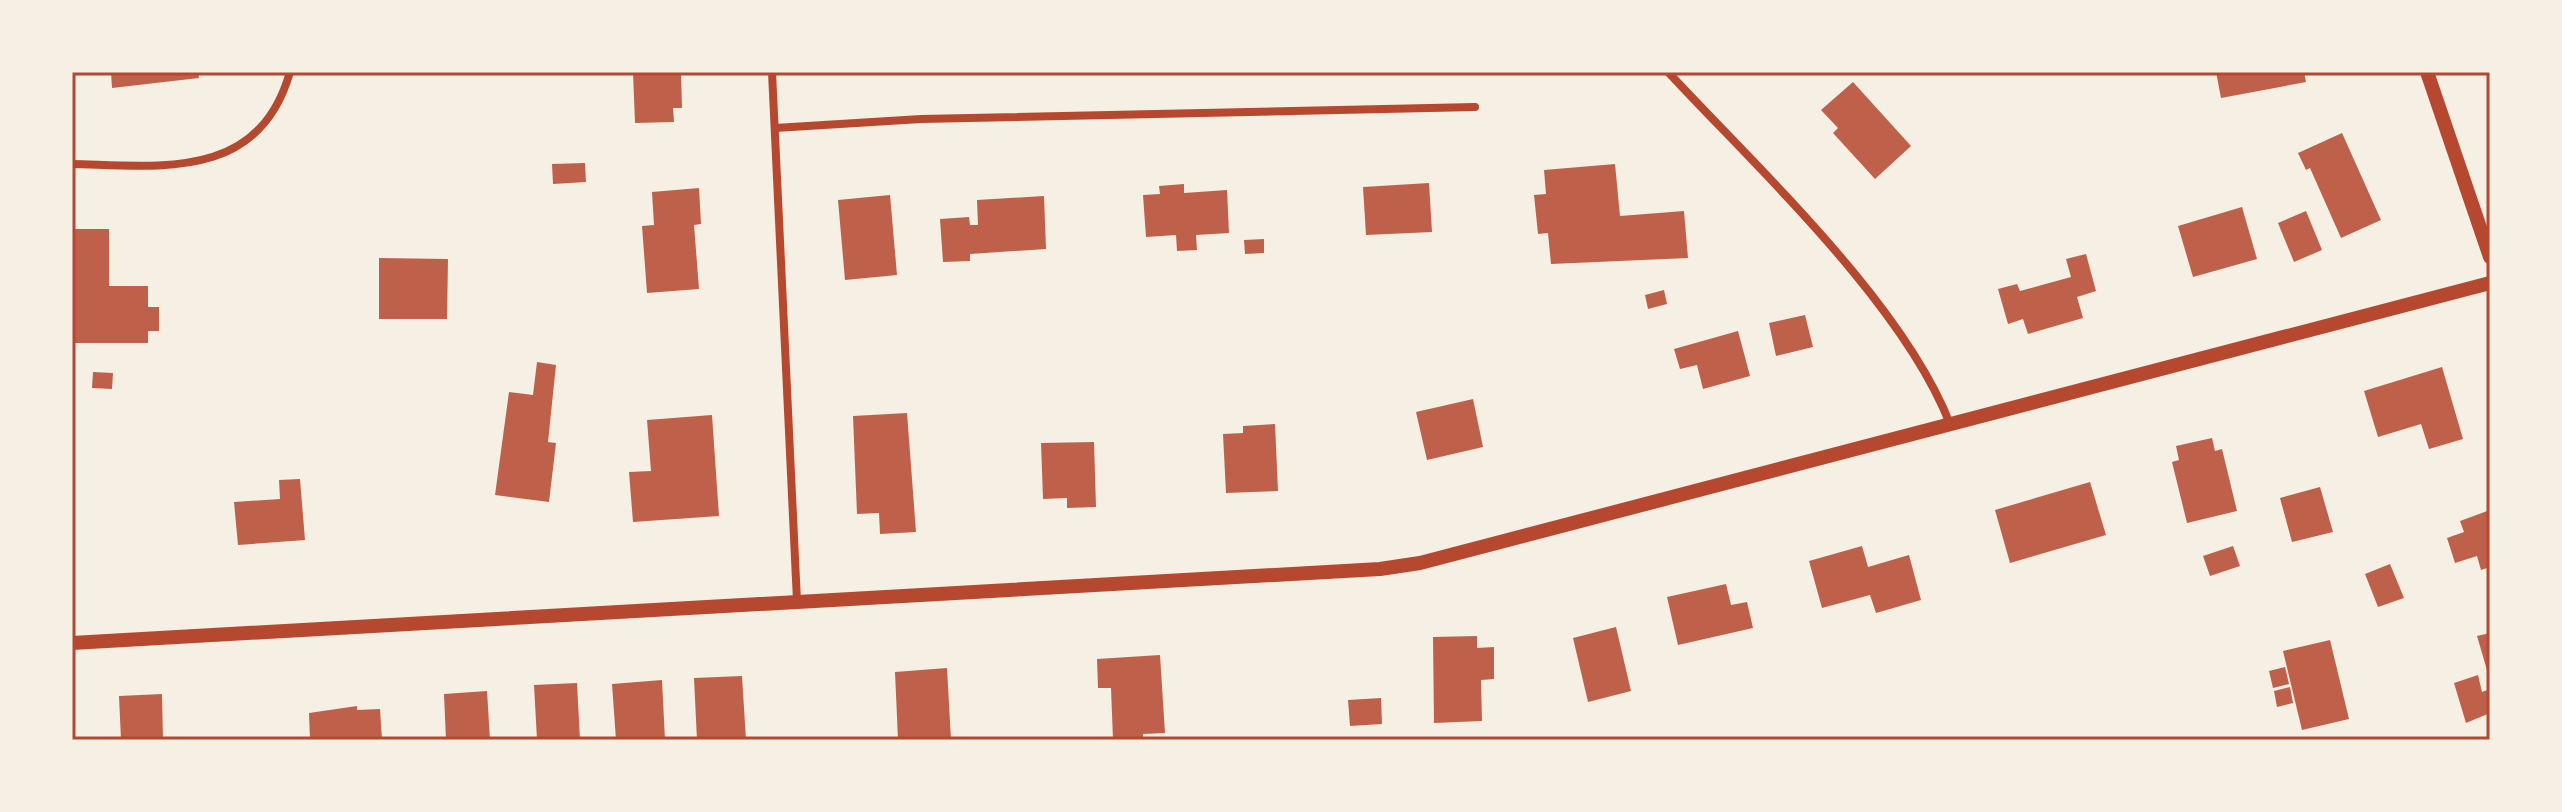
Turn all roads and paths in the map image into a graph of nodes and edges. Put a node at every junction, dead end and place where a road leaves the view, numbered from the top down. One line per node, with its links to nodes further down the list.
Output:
1 (290, 72): 7 (street)
2 (772, 72): 6 (street)
3 (1668, 72): 10 (street)
4 (2427, 72): 8 (street)
5 (1475, 107): 6 (street)
6 (775, 128): 11 (street)
7 (72, 164)
8 (2490, 257)
9 (2490, 283): 10 (street)
10 (1950, 424): 11 (street)
11 (797, 601): 12 (street)
12 (72, 643)

